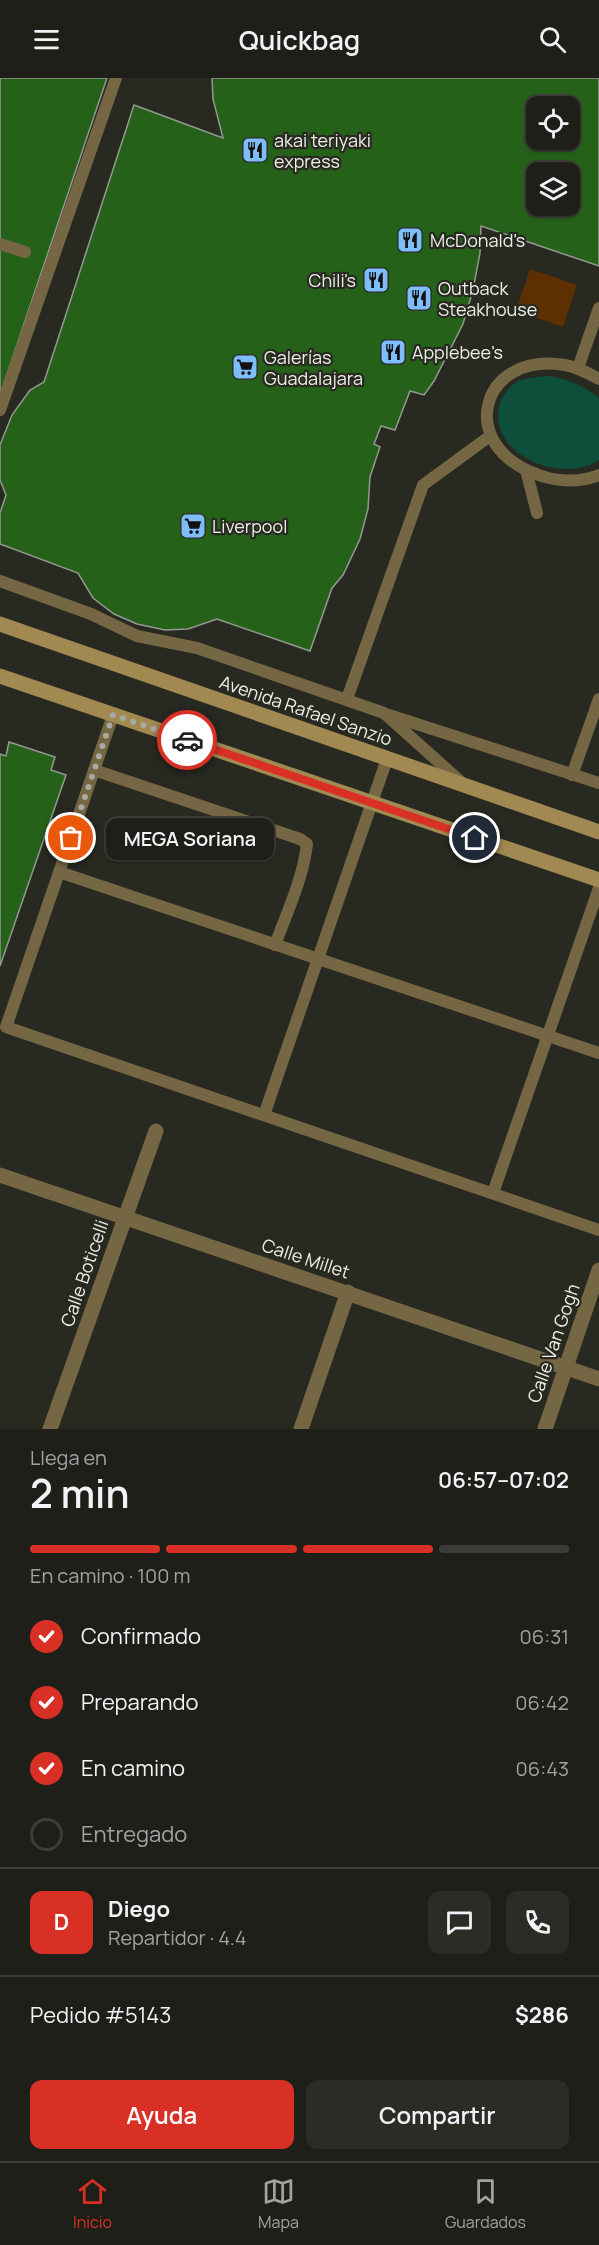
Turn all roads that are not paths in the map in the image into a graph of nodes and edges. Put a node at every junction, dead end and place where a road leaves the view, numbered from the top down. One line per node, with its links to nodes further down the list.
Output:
1 (116, 78): 7 (lane)
2 (0, 244): 3 (lane)
3 (25, 252)
4 (599, 308): 5 (lane)
5 (578, 368): 6 (lane); 8 (lane)
6 (599, 379)
7 (0, 410)
8 (490, 436): 9 (lane); 15 (lane)
9 (526, 470): 10 (lane); 11 (lane)
10 (599, 475)
11 (537, 513)
12 (0, 580): 15 (lane)
13 (0, 624): 19 (main road, Avenida Rafael Sanzio)
14 (0, 676): 18 (main road)
15 (347, 699): 17 (lane)
16 (599, 699): 21 (lane)
17 (384, 713): 21 (lane); 23 (lane)
18 (113, 715): 20 (lane); 24 (main road)
19 (387, 759): 23 (main road, Avenida Rafael Sanzio); 24 (lane)
20 (94, 770): 26 (lane); 29 (lane)
21 (572, 775): 22 (lane)
22 (599, 783)
23 (466, 787): 25 (main road, Avenida Rafael Sanzio)
24 (372, 803): 27 (main road); 30 (lane)
25 (599, 832)
26 (59, 872): 29 (lane); 33 (lane)
27 (599, 880)
28 (599, 888): 31 (lane)
29 (274, 945): 30 (lane)
30 (318, 959): 31 (lane); 33 (lane)
31 (547, 1036): 32 (lane); 36 (lane)
32 (599, 1053)
33 (264, 1115): 36 (lane)
34 (156, 1131): 37 (street, Calle Boticelli)
35 (0, 1175): 37 (street, Calle Millet)
36 (493, 1193): 38 (lane)
37 (124, 1218): 40 (street, Calle Millet); 43 (street, Calle Boticelli)
38 (599, 1230)
39 (599, 1270): 41 (street, Calle Van Gogh)
40 (348, 1292): 41 (street, Calle Millet); 44 (street)
41 (566, 1367): 42 (street, Calle Millet); 45 (street, Calle Van Gogh)
42 (599, 1379)
43 (50, 1429)
44 (301, 1429)
45 (545, 1429)

